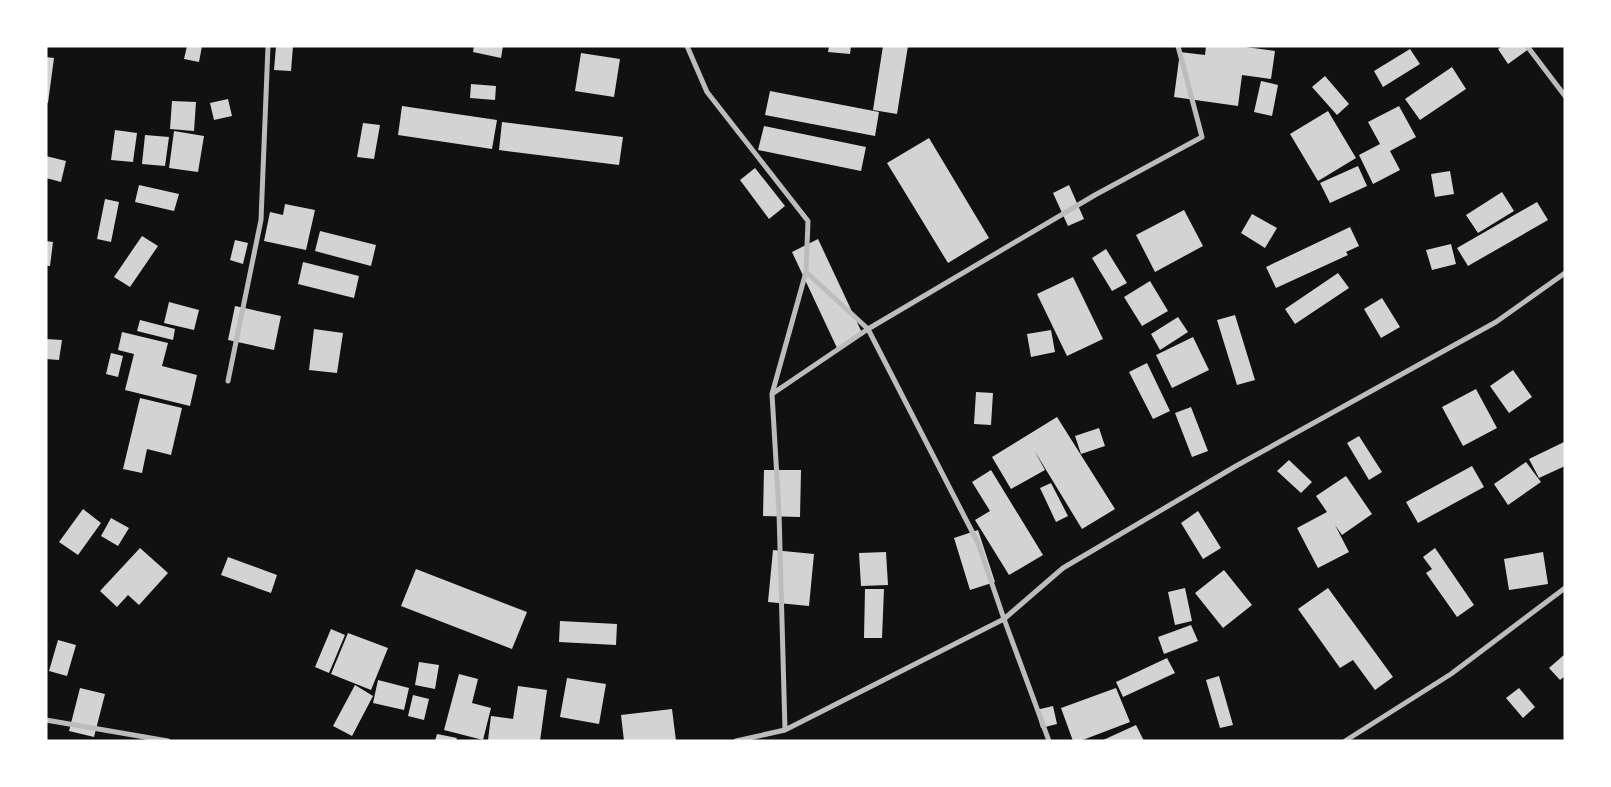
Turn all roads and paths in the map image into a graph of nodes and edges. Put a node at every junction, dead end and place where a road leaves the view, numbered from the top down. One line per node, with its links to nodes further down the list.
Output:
1 (268, 46): 9 (street)
2 (687, 46): 6 (street)
3 (1178, 46): 8 (street)
4 (1527, 46): 5 (street)
5 (1565, 96)
6 (806, 272): 8 (street); 10 (street)
7 (1565, 273): 12 (street)
8 (868, 329): 10 (street); 12 (street)
9 (228, 381)
10 (772, 394): 14 (street)
11 (1565, 588): 18 (street)
12 (1004, 618): 14 (street); 17 (street)
13 (46, 720): 15 (street)
14 (785, 730): 16 (street)
15 (168, 741)
16 (736, 741)
17 (1049, 741)
18 (1345, 741)

